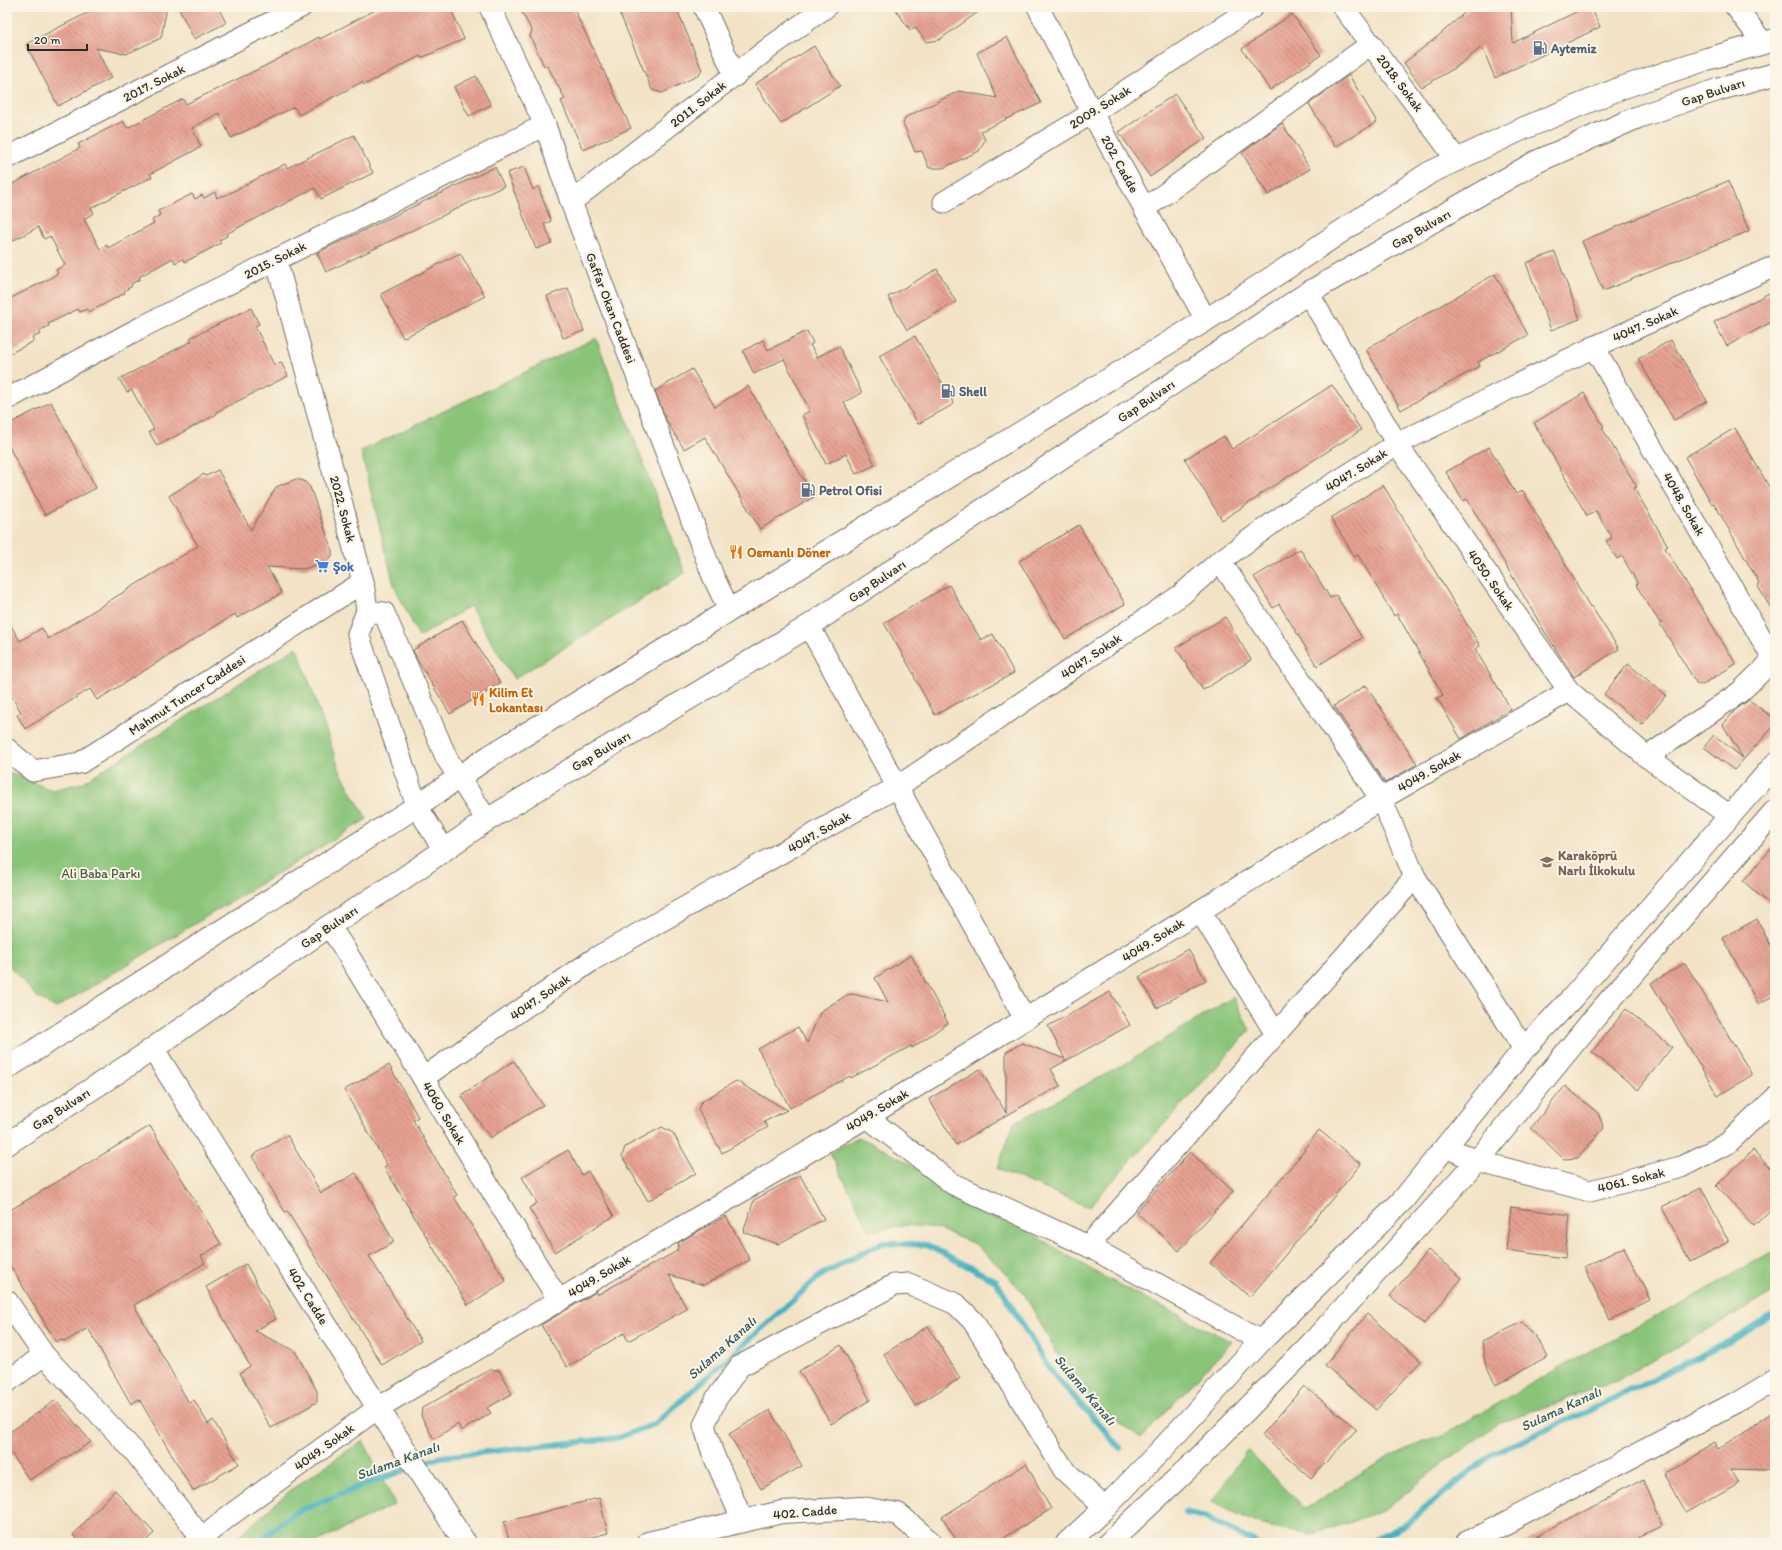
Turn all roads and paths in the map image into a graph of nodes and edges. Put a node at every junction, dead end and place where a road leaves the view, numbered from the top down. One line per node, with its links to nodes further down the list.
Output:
1 (302, 7): 15 (street, 2017. Sokak)
2 (490, 7): 14 (street, Gaffar Okan Caddesi)
3 (704, 7): 12 (street)
4 (826, 7): 12 (street, 2011. Sokak)
5 (1038, 7): 13 (street, 202. Cadde)
6 (1253, 7): 13 (street, 2009. Sokak)
7 (1343, 7): 10 (street, 2018. Sokak)
8 (1736, 7): 9 (street)
9 (1769, 42): 16 (main road)
10 (1371, 44): 16 (street, 2018. Sokak); 19 (street)
11 (1775, 74): 22 (main road, Gap Bulvarı)
12 (735, 76): 17 (street, 2011. Sokak)
13 (1092, 113): 18 (street, 2009. Sokak); 19 (street, 202. Cadde)
14 (546, 125): 17 (street, Gaffar Okan Caddesi); 20 (street, 2015. Sokak)
15 (7, 158)
16 (1457, 160): 23 (main road)
17 (571, 202): 29 (street, Gaffar Okan Caddesi)
18 (944, 202)
19 (1144, 208): 23 (street, 202. Cadde)
20 (276, 260): 25 (street, 2015. Sokak); 28 (street, 2022. Sokak)
21 (1775, 266): 24 (street, 4047. Sokak)
22 (1308, 293): 26 (street, 4050. Sokak); 31 (main road, Gap Bulvarı)
23 (1206, 320): 29 (main road)
24 (1594, 347): 26 (street, 4047. Sokak); 32 (street, 4048. Sokak)
25 (7, 399)
26 (1397, 444): 27 (street, 4047. Sokak); 33 (street, 4050. Sokak)
27 (1220, 561): 38 (street, 4047. Sokak); 39 (street)
28 (363, 582): 30 (street, 2022. Sokak); 34 (street, Mahmut Tuncer Caddesi)
29 (729, 610): 37 (main road)
30 (366, 611): 37 (street); 40 (street)
31 (808, 626): 38 (street); 43 (main road, Gap Bulvarı)
32 (1774, 661): 35 (street)
33 (1569, 691): 35 (street, 4050. Sokak); 39 (street, 4049. Sokak)
34 (7, 749)
35 (1647, 757): 42 (street, 4050. Sokak)
36 (1775, 764): 42 (main road)
37 (459, 778): 40 (main road); 43 (street)
38 (897, 787): 48 (street); 53 (street, 4047. Sokak)
39 (1381, 799): 45 (street); 46 (street, 4049. Sokak)
40 (417, 806): 44 (street); 52 (main road)
41 (1775, 811): 58 (main road)
42 (1730, 816): 51 (main road)
43 (487, 820): 44 (main road, Gap Bulvarı)
44 (443, 849): 47 (main road, Gap Bulvarı)
45 (1415, 876): 49 (street); 51 (street)
46 (1200, 911): 48 (street, 4049. Sokak); 49 (street)
47 (329, 926): 50 (main road, Gap Bulvarı); 53 (street, 4060. Sokak)
48 (1024, 1019): 55 (street, 4049. Sokak)
49 (1276, 1034): 59 (street)
50 (153, 1049): 56 (main road, Gap Bulvarı); 66 (main road, 402. Cadde)
51 (1524, 1049): 57 (main road)
52 (7, 1068)
53 (423, 1078): 61 (street, 4060. Sokak)
54 (1775, 1098): 58 (street, 4061. Sokak)
55 (866, 1117): 59 (street); 61 (street, 4049. Sokak)
56 (7, 1144)
57 (1446, 1147): 58 (street, 4061. Sokak); 62 (main road)
58 (1477, 1161): 75 (main road)
59 (1088, 1246): 62 (street)
60 (7, 1301): 63 (street)
61 (558, 1301): 66 (street, 4049. Sokak)
62 (1260, 1340): 67 (main road)
63 (44, 1355): 65 (street); 70 (street)
64 (1775, 1379): 69 (street)
65 (7, 1382)
66 (378, 1408): 70 (street, 4049. Sokak); 71 (main road, 402. Cadde)
67 (1105, 1508): 68 (street); 74 (main road)
68 (743, 1521): 72 (main road, 402. Cadde); 73 (main road, 402. Cadde)
69 (1492, 1537): 76 (street)
70 (198, 1540)
71 (465, 1543)
72 (648, 1543)
73 (931, 1543)
74 (1067, 1543)
75 (1109, 1543)
76 (1466, 1543)

